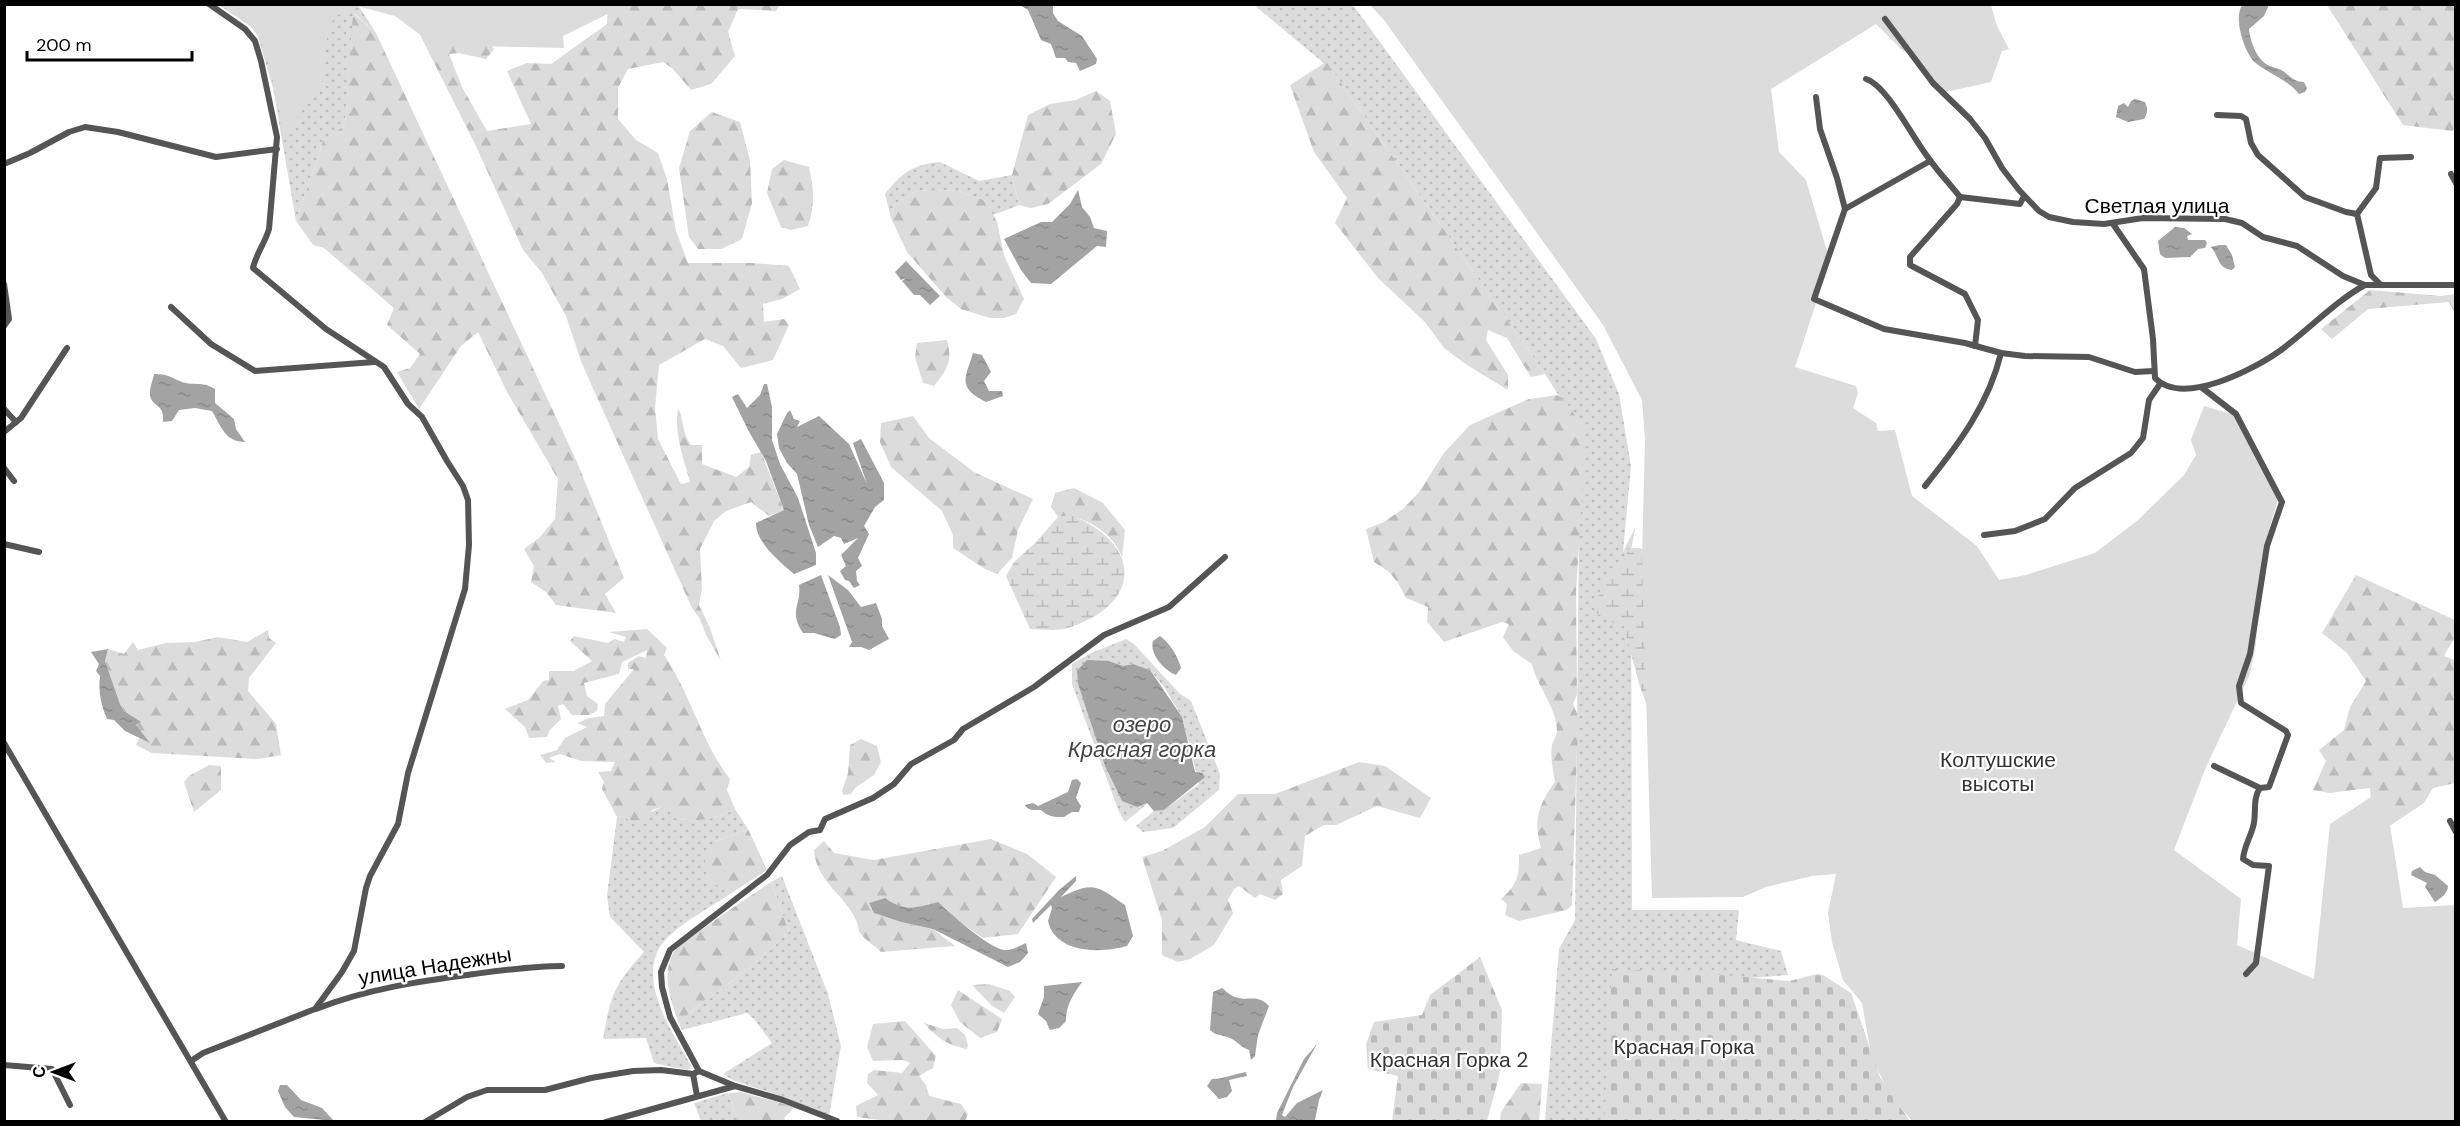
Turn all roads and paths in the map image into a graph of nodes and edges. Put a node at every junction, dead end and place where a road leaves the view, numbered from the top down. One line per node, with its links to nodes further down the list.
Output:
1 (209, 4): 6 (street)
2 (1885, 19): 12 (street, Светлая улица)
3 (1866, 80): 8 (street)
4 (1816, 97): 14 (street)
5 (2217, 115): 15 (street)
6 (277, 149): 9 (street); 27 (street)
7 (2410, 157): 15 (street)
8 (1930, 161): 13 (street); 14 (street)
9 (4, 164)
10 (2451, 174): 11 (street)
11 (2456, 183)
12 (2024, 196): 13 (street); 16 (street, Светлая улица)
13 (1960, 197): 24 (street)
14 (1845, 209): 24 (street)
15 (2357, 214): 17 (street)
16 (2113, 224): 19 (street, Светлая улица); 28 (street)
17 (2371, 275): 19 (street); 20 (street)
18 (4, 284): 23 (street)
19 (2365, 285): 20 (street); 30 (street)
20 (2381, 285): 21 (street)
21 (2456, 285)
22 (171, 307): 27 (street)
23 (4, 326)
24 (1975, 346): 26 (street)
25 (68, 348): 32 (street)
26 (2001, 353): 28 (street); 36 (street)
27 (374, 362): 48 (street)
28 (2154, 371): 29 (street)
29 (2160, 384): 30 (street); 37 (street)
30 (2201, 387): 43 (street)
31 (4, 409): 32 (street)
32 (16, 422): 33 (street)
33 (4, 432)
34 (4, 468): 35 (street)
35 (14, 481)
36 (1925, 486)
37 (1984, 535)
38 (4, 544): 39 (street)
39 (39, 552)
40 (1225, 557): 51 (street)
41 (4, 743): 49 (street)
42 (2214, 765): 43 (street)
43 (2260, 788): 47 (street)
44 (2450, 821): 45 (street)
45 (2456, 832)
46 (562, 966): 48 (street, улица Надежны)
47 (2246, 974)
48 (315, 1009): 49 (street, улица Надежны)
49 (191, 1061): 56 (street)
50 (4, 1065): 54 (street)
51 (696, 1072): 52 (street); 53 (street); 57 (street)
52 (735, 1086): 53 (street); 55 (street)
53 (697, 1096): 58 (street)
54 (70, 1105)
55 (837, 1121)
56 (226, 1122)
57 (425, 1122)
58 (606, 1122)

